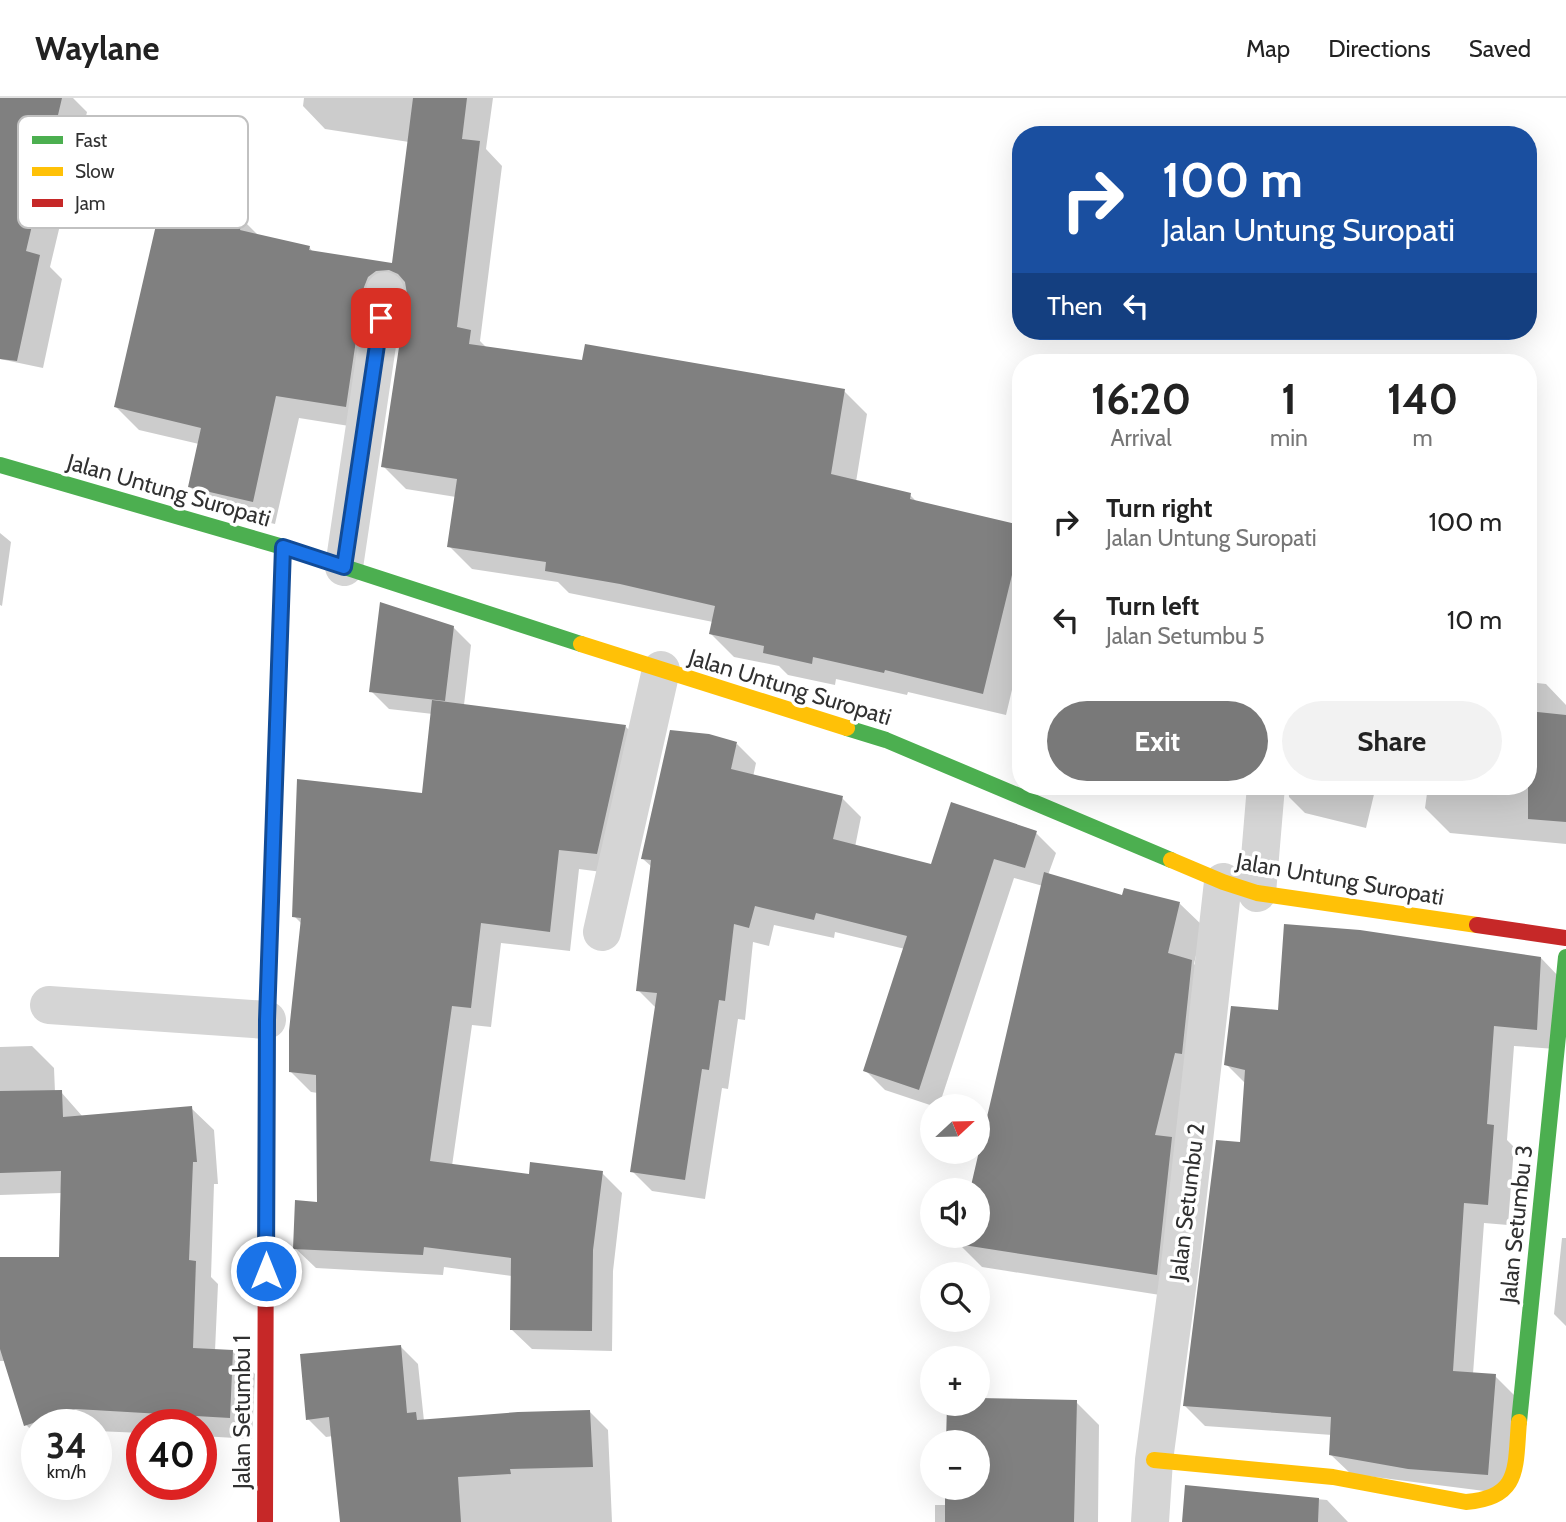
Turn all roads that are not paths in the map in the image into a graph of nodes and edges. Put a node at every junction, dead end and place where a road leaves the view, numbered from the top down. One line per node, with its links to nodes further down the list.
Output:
1 (385, 291): 4 (street)
2 (0, 464): 3 (street, Jalan Untung Suropati)
3 (283, 547): 4 (street, Jalan Untung Suropati); 14 (street, Jalan Setumbu 1)
4 (344, 567): 5 (street, Jalan Untung Suropati)
5 (661, 670): 6 (street, Jalan Untung Suropati); 10 (street)
6 (1012, 793)
7 (1018, 795): 9 (street, Jalan Untung Suropati)
8 (1264, 795): 9 (street, Jalan Setumbu 2)
9 (1240, 888): 11 (street, Jalan Untung Suropati); 15 (street, Jalan Setumbu 2)
10 (602, 932)
11 (1566, 938)
12 (1566, 957): 15 (street, Jalan Setumbu 3)
13 (49, 1005): 14 (street)
14 (267, 1020): 16 (street, Jalan Setumbu 1)
15 (1154, 1460): 17 (street, Jalan Setumbu 2)
16 (265, 1522)
17 (1150, 1522)

